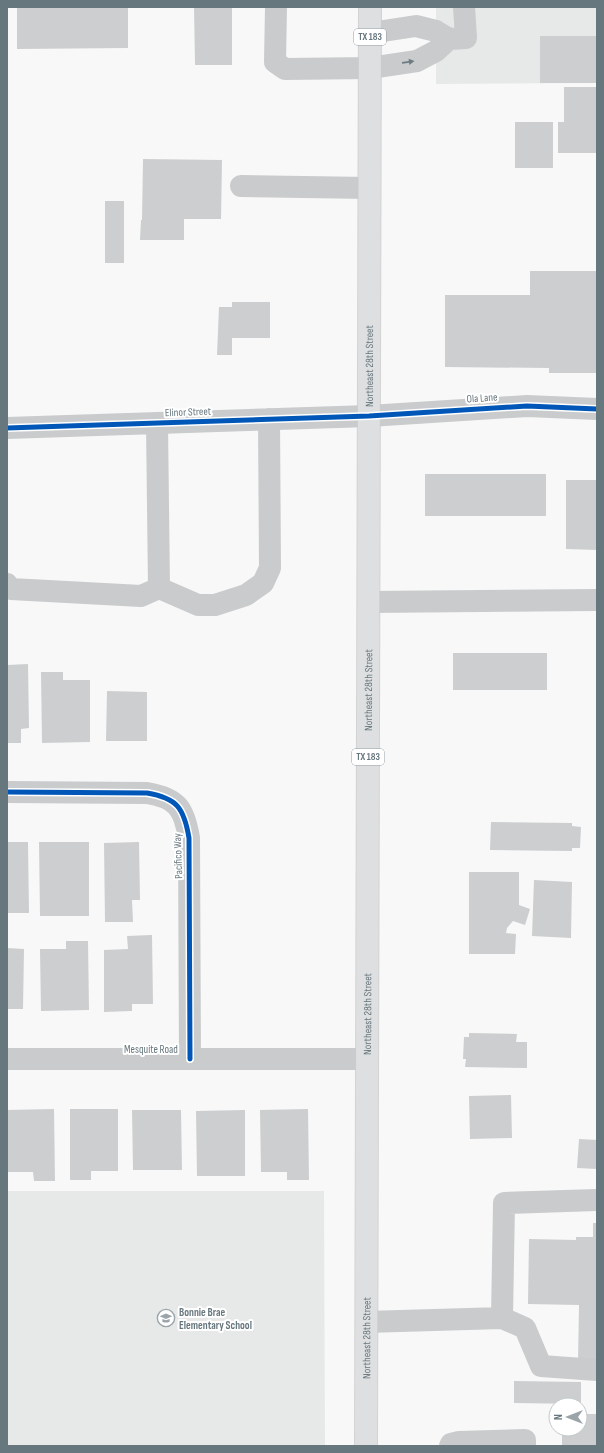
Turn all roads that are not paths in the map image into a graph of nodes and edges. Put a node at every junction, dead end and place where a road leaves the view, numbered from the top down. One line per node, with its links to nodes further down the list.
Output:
1 (276, 7): 6 (street)
2 (370, 7): 4 (main road, Northeast 28th Street / TX 183)
3 (464, 7): 5 (street)
4 (370, 34): 5 (street); 6 (main road, Northeast 28th Street / TX 183)
5 (449, 39): 6 (street, one-way to 5)
6 (370, 68): 8 (main road, Northeast 28th Street / TX 183)
7 (241, 186): 8 (street)
8 (369, 188): 10 (main road, Northeast 28th Street / TX 183)
9 (597, 409): 10 (street, Ola Lane)
10 (369, 416): 11 (street, Elinor Street); 17 (main road, Northeast 28th Street / TX 183)
11 (269, 419): 12 (street, Elinor Street); 15 (street)
12 (157, 423): 13 (street, Elinor Street); 15 (street)
13 (7, 428)
14 (7, 584): 15 (street)
15 (159, 588)
16 (597, 600): 17 (street)
17 (368, 602): 21 (main road, Northeast 28th Street / TX 183)
18 (7, 792): 20 (street, Pacifico Way)
19 (7, 1059): 20 (street, Mesquite Road)
20 (190, 1059): 21 (street, Mesquite Road)
21 (367, 1059): 24 (main road, Northeast 28th Street / TX 183)
22 (597, 1200): 23 (street)
23 (502, 1318): 24 (street); 25 (street)
24 (366, 1322): 26 (main road, Northeast 28th Street / TX 183)
25 (597, 1370)
26 (366, 1446)
27 (450, 1446): 28 (street)
28 (525, 1446)

